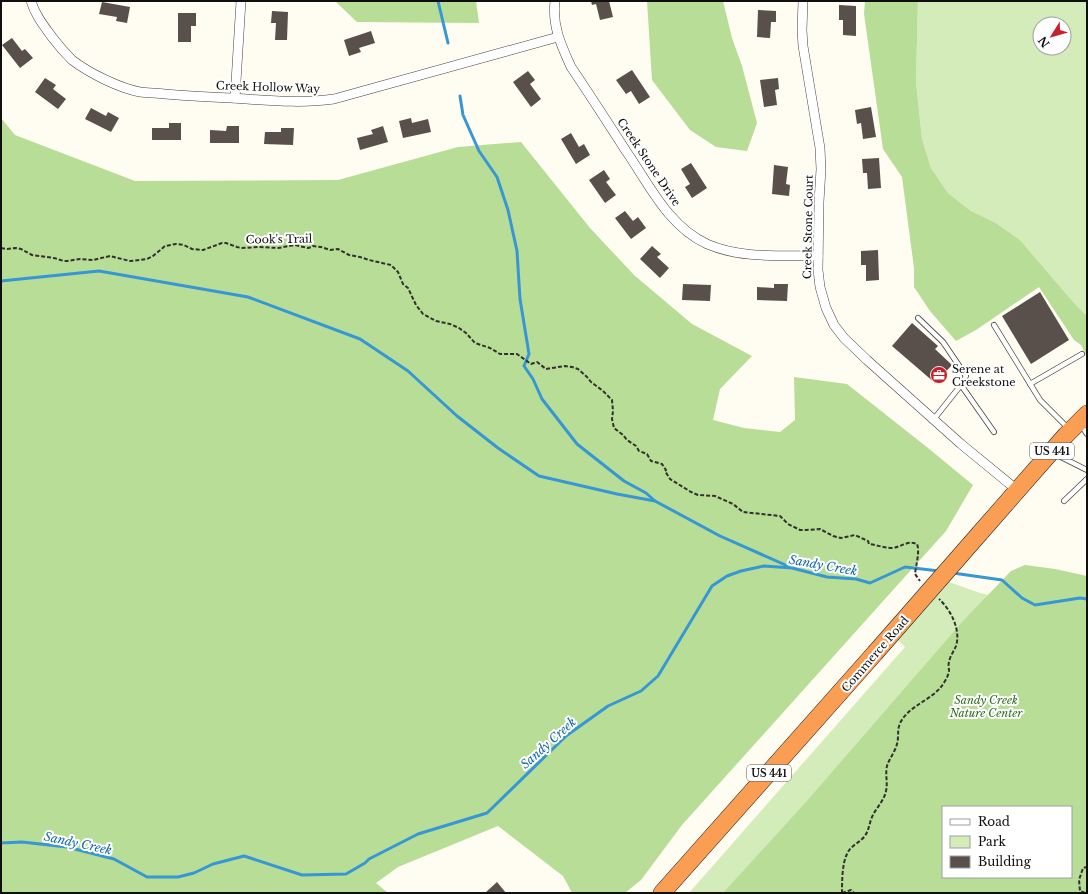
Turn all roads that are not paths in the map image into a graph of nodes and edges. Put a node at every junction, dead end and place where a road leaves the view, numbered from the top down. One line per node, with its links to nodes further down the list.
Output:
1 (31, 1): 6 (street, Creek Hollow Way)
2 (241, 1): 6 (street)
3 (555, 1): 5 (street, Creek Stone Drive)
4 (803, 1): 7 (street, Creek Stone Court)
5 (558, 37): 6 (street, Creek Hollow Way); 7 (street, Creek Stone Drive)
6 (235, 98)
7 (818, 256): 13 (street, Creek Stone Court)
8 (918, 318): 11 (lane)
9 (994, 325): 12 (lane)
10 (1082, 354): 12 (lane)
11 (961, 384): 13 (lane); 15 (lane)
12 (1030, 384): 14 (lane)
13 (934, 419): 19 (street, Creek Stone Court)
14 (1081, 425): 16 (highway, Commerce Road / US 441)
15 (994, 432)
16 (1051, 452): 17 (lane); 19 (highway, Commerce Road / US 441)
17 (1087, 470)
18 (1087, 478): 20 (lane)
19 (1017, 490): 21 (highway, Commerce Road / US 441, bridge)
20 (1064, 501)
21 (662, 893)

